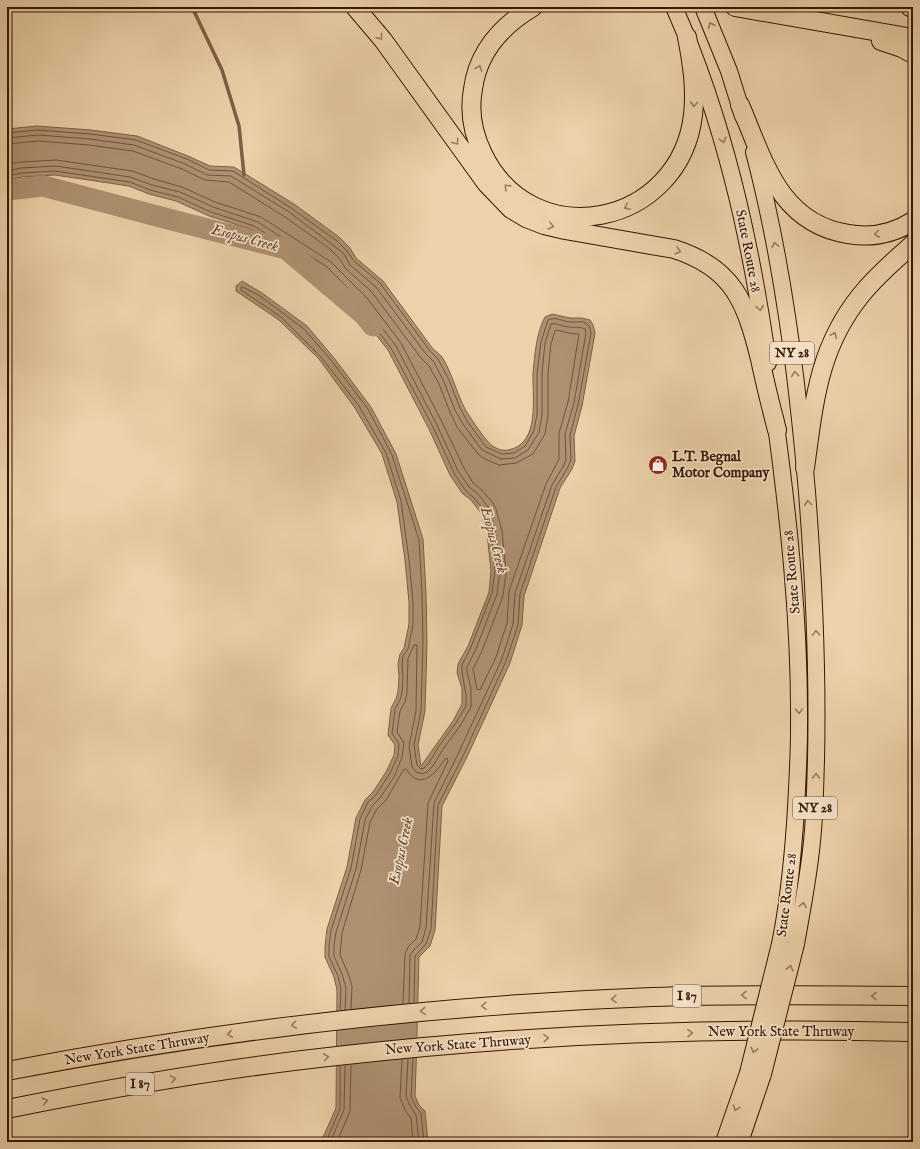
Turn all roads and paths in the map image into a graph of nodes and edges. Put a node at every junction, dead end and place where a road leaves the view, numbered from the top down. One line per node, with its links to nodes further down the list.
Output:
1 (355, 7): 15 (highway, one-way to 15)
2 (533, 7): 9 (highway, one-way to 2)
3 (674, 7): 9 (highway, State Route 28 / NY 28)
4 (703, 7): 12 (highway, State Route 28 / NY 28, one-way to 4)
5 (735, 7): 8 (highway)
6 (910, 7): 7 (highway)
7 (913, 8)
8 (798, 18): 10 (highway); 11 (highway)
9 (687, 37): 15 (highway, State Route 28 / NY 28, one-way to 15)
10 (913, 38)
11 (913, 54)
12 (740, 105): 13 (highway, one-way to 12); 16 (highway, State Route 28 / NY 28, one-way to 12)
13 (913, 222)
14 (913, 244): 16 (highway, one-way to 14)
15 (777, 430): 17 (highway, State Route 28 / NY 28, one-way to 17)
16 (805, 468): 17 (highway, State Route 28 / NY 28, one-way to 16)
17 (788, 944): 23 (highway, State Route 28 / NY 28, bridge)
18 (913, 996): 22 (highway, New York State Thruway / I 87, one-way to 22)
19 (847, 1031): 20 (highway, New York State Thruway / I 87); 21 (highway); 24 (highway, New York State Thruway / I 87, one-way to 19)
20 (913, 1032)
21 (913, 1039)
22 (7, 1071)
23 (756, 1074): 25 (highway, State Route 28 / NY 28, one-way to 25); 26 (highway, State Route 28 / NY 28)
24 (7, 1109)
25 (724, 1142)
26 (740, 1142)

